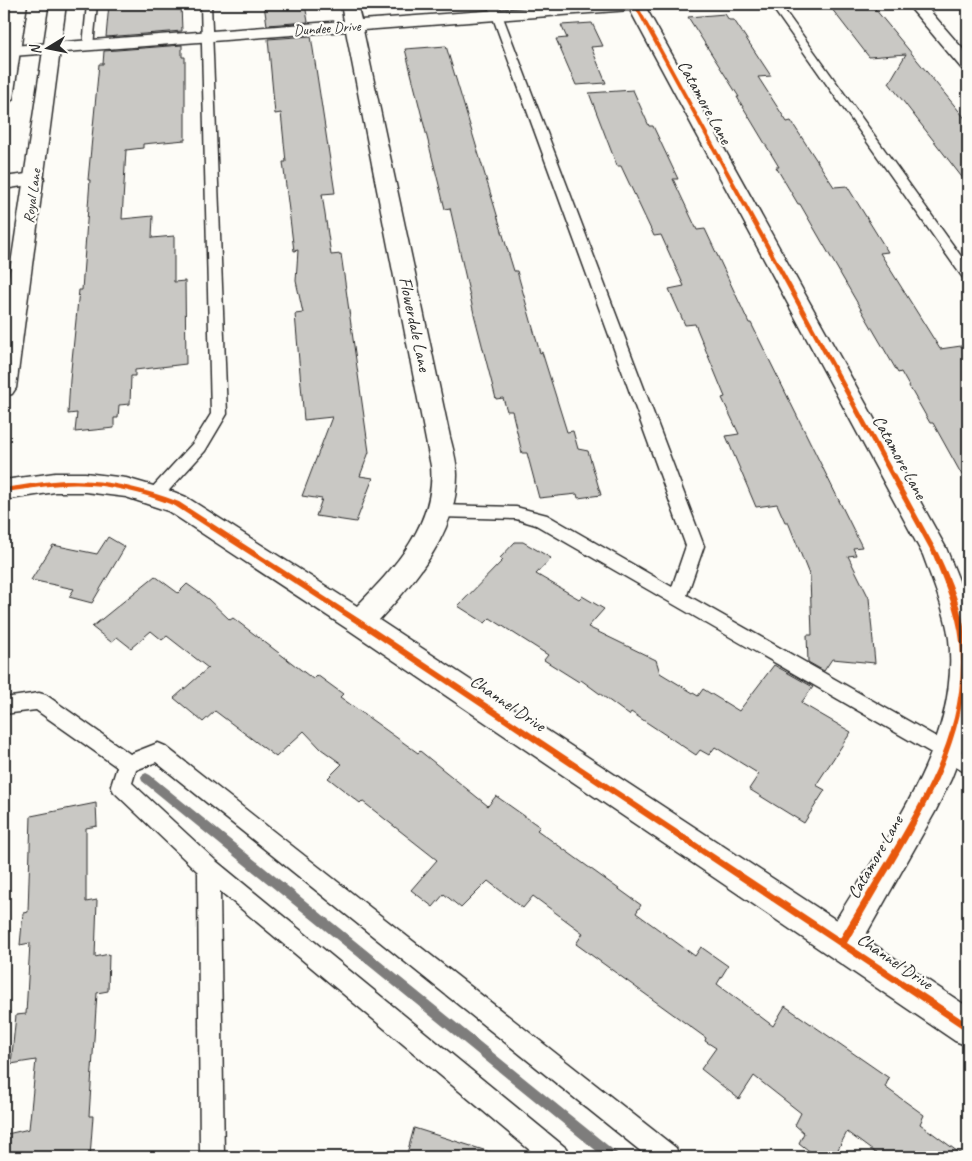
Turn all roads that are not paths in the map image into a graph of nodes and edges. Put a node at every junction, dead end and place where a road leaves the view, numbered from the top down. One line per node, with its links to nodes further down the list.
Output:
1 (20, 4): 15 (street)
2 (58, 4): 14 (street, Royal Lane)
3 (92, 4): 13 (lane)
4 (206, 4): 12 (lane)
5 (349, 4): 11 (street, Flowerdale Lane)
6 (635, 4): 7 (street, Dundee Drive); 10 (street, Dundee Drive); 28 (street, Catamore Lane)
7 (643, 4)
8 (775, 4): 20 (lane)
9 (914, 4): 16 (street)
10 (495, 10): 11 (street, Dundee Drive); 25 (lane)
11 (353, 26): 12 (street, Dundee Drive); 24 (street, Flowerdale Lane)
12 (207, 37): 13 (street, Dundee Drive); 23 (lane)
13 (88, 46): 14 (street, Dundee Drive)
14 (53, 48): 15 (street, Dundee Drive); 18 (street, Royal Lane)
15 (12, 51): 17 (street)
16 (968, 65)
17 (4, 98)
18 (34, 180): 19 (street); 21 (street, Royal Lane)
19 (4, 183)
20 (968, 275)
21 (4, 388)
22 (4, 490): 23 (street, Channel Drive)
23 (155, 494): 26 (street, Channel Drive)
24 (438, 511): 25 (lane); 26 (street, Flowerdale Lane)
25 (677, 598): 28 (lane)
26 (359, 622): 31 (street, Channel Drive)
27 (4, 706): 29 (lane)
28 (958, 759): 31 (street, Catamore Lane)
29 (128, 764): 30 (lane); 35 (lane)
30 (210, 868): 33 (lane); 34 (lane)
31 (842, 943): 32 (street, Channel Drive)
32 (968, 1028)
33 (212, 1157)
34 (557, 1157)
35 (667, 1157)

